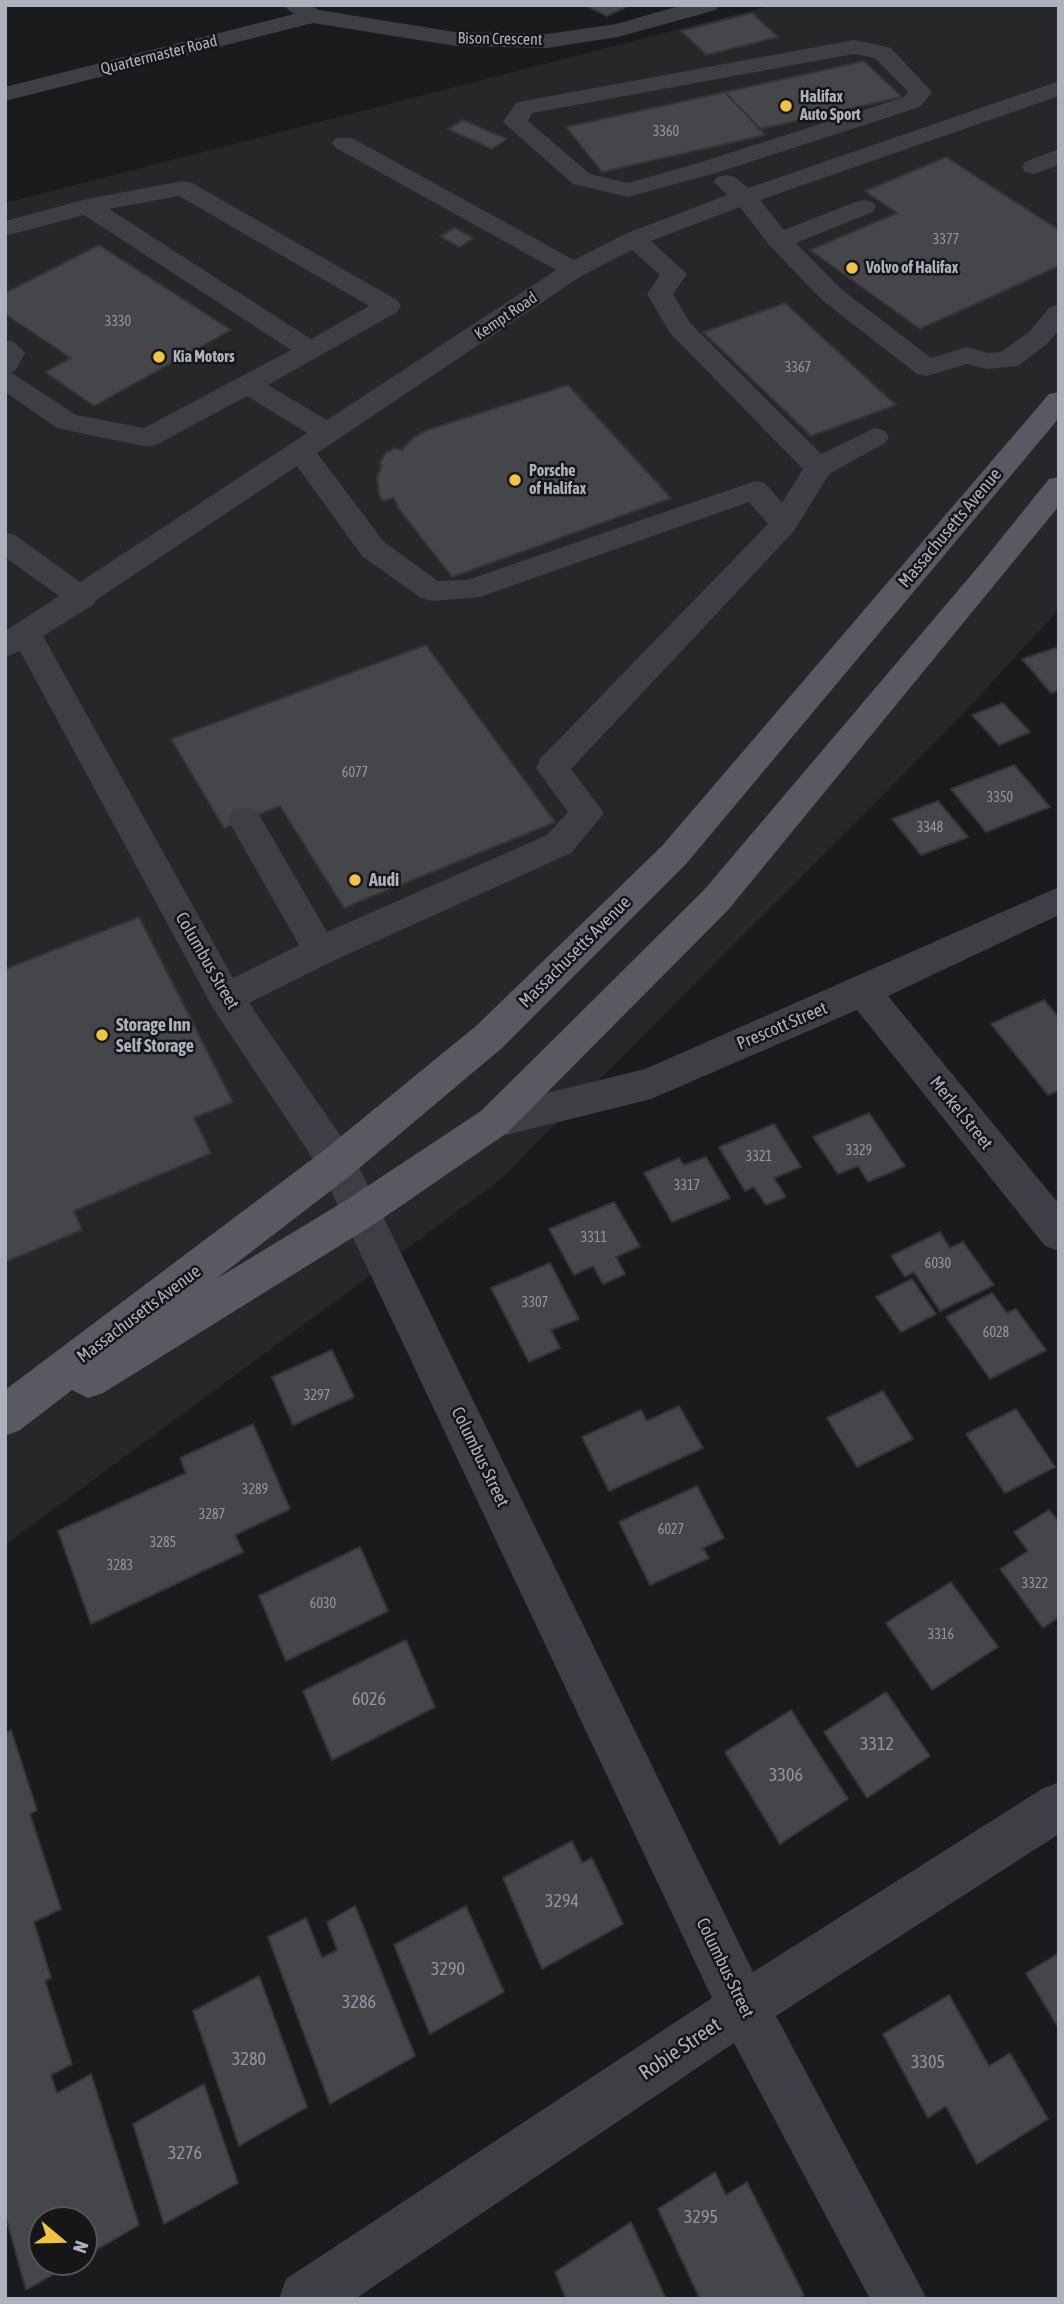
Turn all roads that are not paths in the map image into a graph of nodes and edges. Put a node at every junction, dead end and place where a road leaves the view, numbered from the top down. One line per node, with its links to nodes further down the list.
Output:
1 (293, 5): 3 (street, Bison Crescent)
2 (708, 5): 3 (street, Bison Crescent)
3 (313, 16): 5 (street, Quartermaster Road)
4 (1059, 88): 10 (street, Kempt Road)
5 (5, 94)
6 (344, 143): 16 (street)
7 (1059, 156): 8 (street)
8 (1034, 167)
9 (708, 168): 9 (street); 10 (street)
10 (745, 197): 14 (street, Kempt Road); 15 (street)
11 (87, 206): 13 (street); 19 (street); 19 (street)
12 (864, 207): 15 (street)
13 (5, 229)
14 (634, 239): 16 (street, Kempt Road); 27 (street)
15 (779, 241): 17 (street)
16 (574, 270): 24 (street, Kempt Road)
17 (1059, 313)
18 (5, 348): 20 (street)
19 (310, 350): 22 (street)
20 (5, 365)
21 (5, 379): 22 (street)
22 (248, 385): 24 (street)
23 (1059, 400): 39 (main road, Massachusetts Avenue)
24 (329, 434): 26 (street, Kempt Road)
25 (875, 436): 27 (street)
26 (302, 453): 29 (street); 31 (street, Kempt Road)
27 (818, 468): 29 (street)
28 (1059, 486): 38 (main road, Massachusetts Avenue)
29 (784, 524): 35 (street)
30 (5, 542): 31 (street)
31 (82, 598): 32 (street, Kempt Road)
32 (16, 640): 37 (street, Columbus Street)
33 (245, 820): 35 (street)
34 (1059, 900): 36 (street, Prescott Street)
35 (320, 951): 37 (street)
36 (863, 991): 38 (street, Prescott Street); 41 (street, Merkel Street)
37 (226, 998): 39 (street, Columbus Street)
38 (494, 1122): 40 (main road, Massachusetts Avenue)
39 (337, 1163): 40 (street, Columbus Street); 42 (main road, Massachusetts Avenue)
40 (362, 1212): 43 (main road, Massachusetts Avenue); 45 (street, Columbus Street)
41 (1059, 1234)
42 (5, 1416)
43 (5, 1429)
44 (1059, 1807): 45 (street, Robie Street)
45 (743, 2007): 46 (street, Robie Street); 47 (street, Columbus Street)
46 (306, 2299)
47 (900, 2299)

